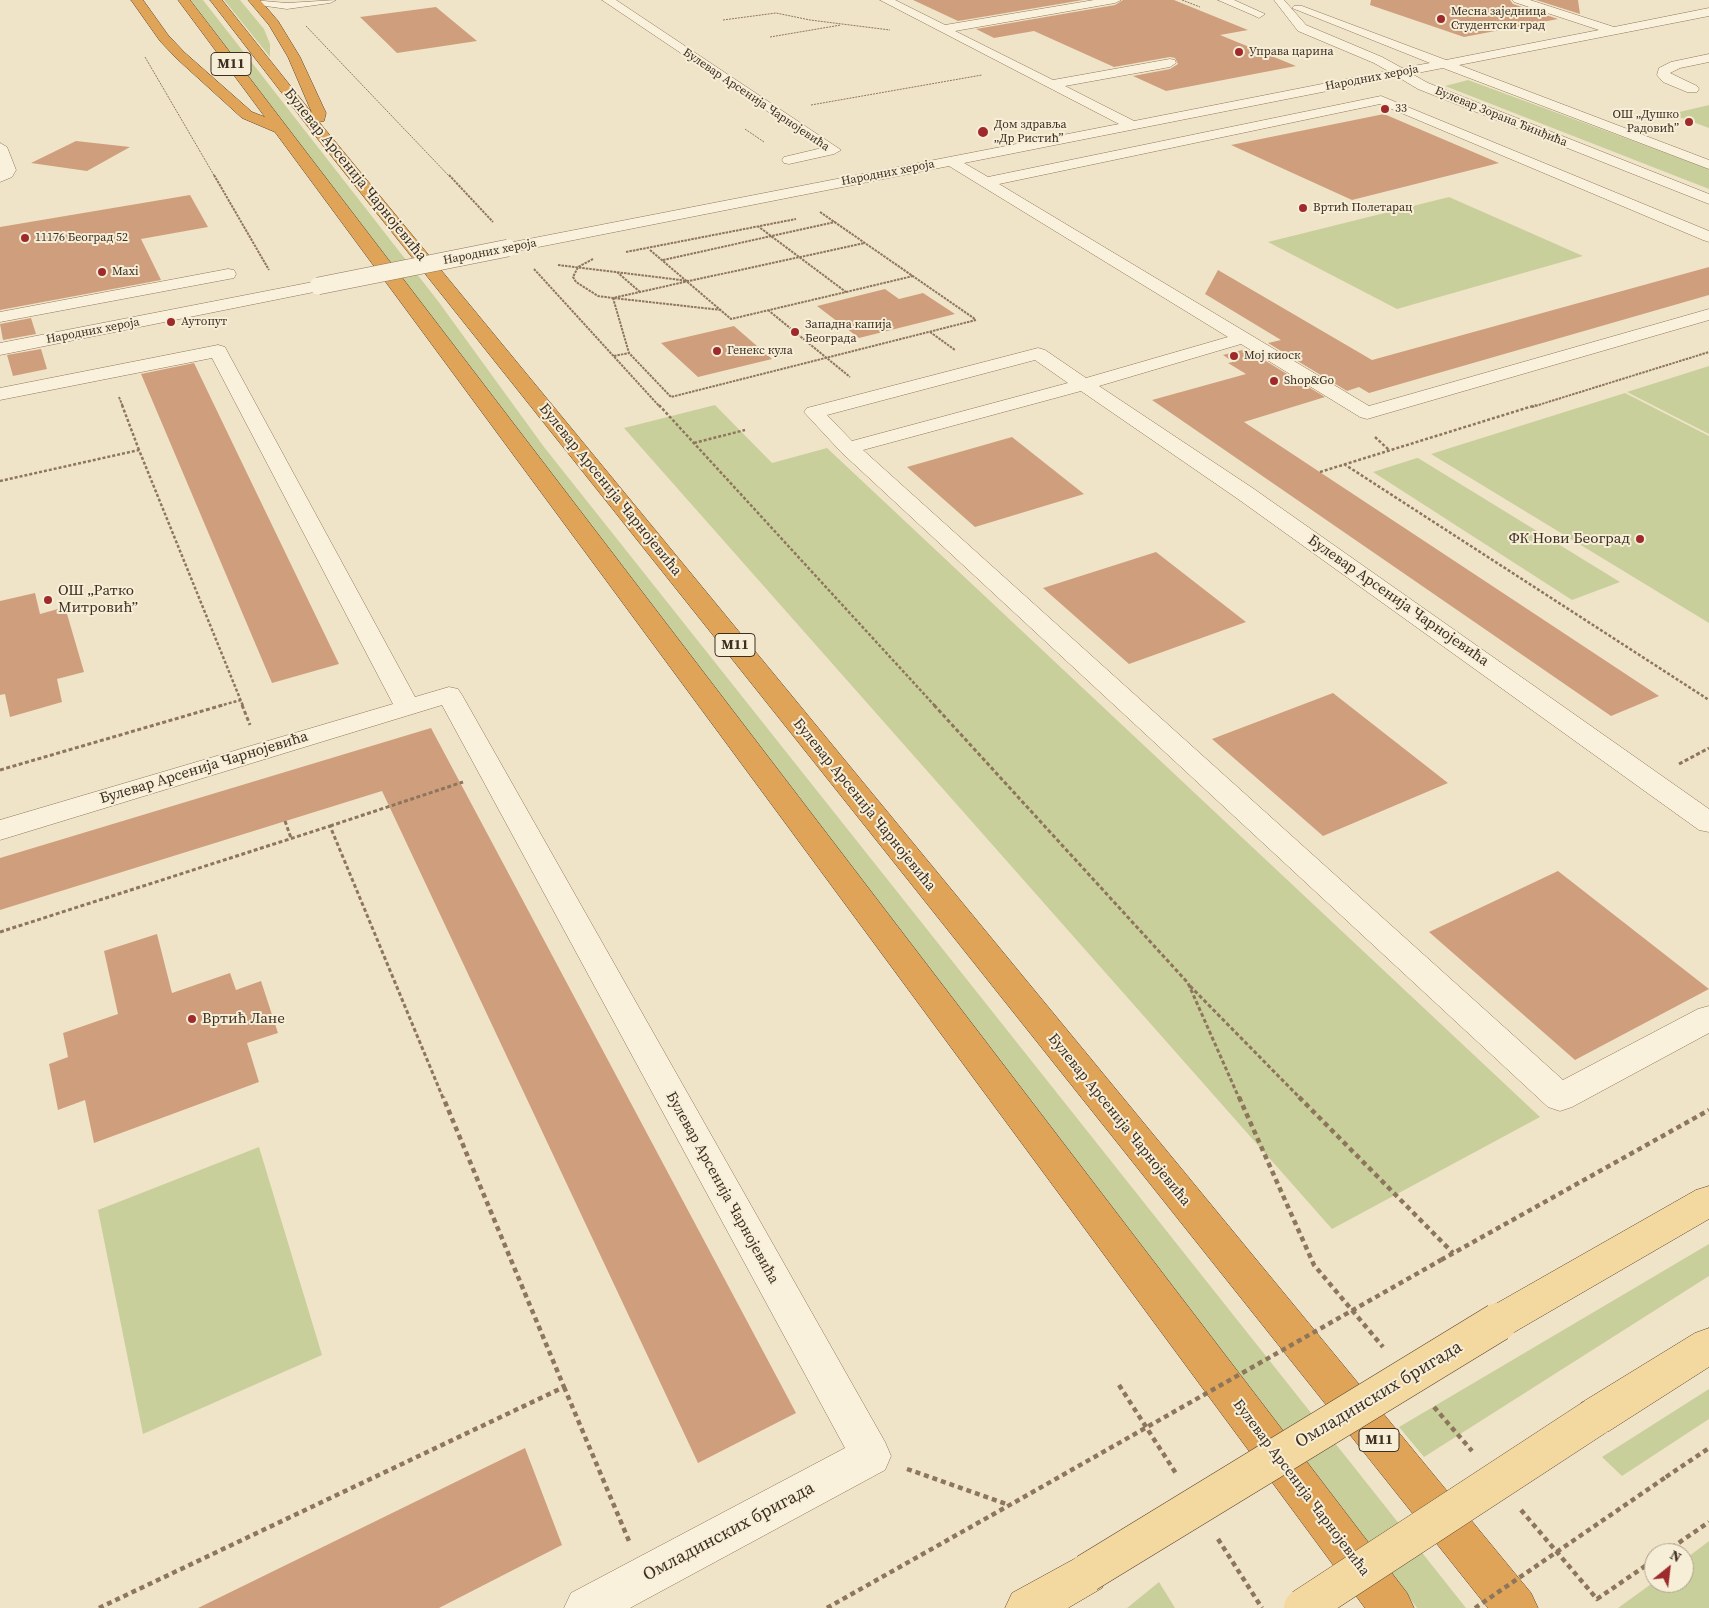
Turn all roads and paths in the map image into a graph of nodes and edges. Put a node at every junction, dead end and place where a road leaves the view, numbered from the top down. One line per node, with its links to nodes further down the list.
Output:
1 (137, 0): 36 (highway)
2 (184, 0): 36 (highway, Булевар Арсенија Чарнојевића / M11)
3 (216, 0): 34 (highway, Булевар Арсенија Чарнојевића / M11)
4 (330, 0): 13 (street)
5 (608, 0): 44 (street, Булевар Арсенија Чарнојевића)
6 (886, 0): 20 (street)
7 (1115, 0): 20 (street)
8 (1182, 0): 14 (path)
9 (1224, 0): 16 (street)
10 (1518, 0): 22 (street, Народних хероја)
11 (255, 1): 13 (street); 17 (highway)
12 (1277, 1): 27 (street, Булевар Зорана Ђинђића); 29 (street, Булевар Зорана Ђинђића)
13 (287, 6): 17 (street); 52 (path)
14 (1198, 7)
15 (1709, 12): 22 (street, Народних хероја)
16 (1259, 14)
17 (267, 16): 34 (highway)
18 (722, 20): 19 (path)
19 (847, 24): 21 (path); 23 (path)
20 (943, 29): 28 (street)
21 (898, 31)
22 (1613, 31): 27 (street, Народних хероја)
23 (770, 37)
24 (142, 51): 66 (path)
25 (1709, 58): 31 (street)
26 (1170, 63): 30 (street)
27 (1446, 63): 29 (street, Народних хероја); 41 (street, Булевар Зорана Ђинђића)
28 (1020, 68): 30 (street); 33 (path)
29 (1399, 73): 35 (street, Народних хероја); 45 (street, Булевар Зорана Ђинђића)
30 (1051, 84): 35 (street)
31 (1692, 89)
32 (1381, 100): 43 (street, Народних хероја); 55 (street, Булевар Зорана Ђинђића)
33 (808, 105)
34 (314, 125): 135 (highway, Булевар Арсенија Чарнојевића / M11)
35 (1132, 125): 40 (street, Народних хероја)
36 (279, 128): 133 (highway, Булевар Арсенија Чарнојевића / M11)
37 (745, 129): 38 (path)
38 (764, 142)
39 (0, 147): 42 (street)
40 (951, 161): 43 (street, Народних хероја); 44 (street, Народних хероја)
41 (1709, 165)
42 (0, 177)
43 (986, 182): 78 (street, Народних хероја)
44 (823, 186): 79 (street, Народних хероја, bridge)
45 (1709, 199)
46 (815, 209): 47 (path)
47 (822, 213): 48 (path); 51 (path)
48 (813, 215)
49 (804, 217): 53 (path)
50 (752, 221): 53 (path)
51 (835, 222): 54 (path); 56 (path)
52 (496, 225)
53 (759, 227): 54 (path); 57 (path)
54 (771, 236): 60 (path); 61 (path)
55 (1709, 237)
56 (865, 243): 60 (path); 68 (path)
57 (649, 249): 58 (path); 61 (path)
58 (622, 253)
59 (594, 258): 64 (path)
60 (799, 258): 69 (path); 71 (path)
61 (663, 260): 69 (path)
62 (530, 264): 83 (path)
63 (567, 265): 64 (path)
64 (578, 267): 65 (path); 72 (path)
65 (616, 272): 69 (path); 70 (path)
66 (271, 273)
67 (228, 274): 76 (street)
68 (913, 276): 71 (path); 77 (path)
69 (689, 281): 70 (path); 73 (path)
70 (640, 292): 72 (path)
71 (846, 292): 74 (path)
72 (613, 298): 73 (path); 82 (path)
73 (721, 310): 74 (path)
74 (768, 310): 84 (path)
75 (1709, 314): 78 (street, Народних хероја)
76 (0, 317)
77 (929, 331): 80 (path); 84 (path)
78 (1243, 338): 87 (street)
79 (0, 349)
80 (956, 350)
81 (1709, 352): 93 (path)
82 (629, 353): 83 (path); 84 (path)
83 (614, 356): 90 (path)
84 (826, 357): 86 (path)
85 (109, 372): 88 (street); 92 (path); 98 (street)
86 (849, 377)
87 (1084, 384): 91 (street); 91 (street, Булевар Арсенија Чарнојевића); 105 (street, Булевар Арсенија Чарнојевића)
88 (0, 394)
89 (745, 430): 90 (path)
90 (694, 443): 110 (path)
91 (848, 448): 111 (street)
92 (139, 450): 95 (path); 96 (path)
93 (1344, 464): 94 (path); 97 (path)
94 (1320, 472)
95 (0, 481)
96 (241, 700): 100 (path); 102 (path)
97 (1709, 700)
98 (408, 708): 100 (street, Булевар Арсенија Чарнојевића); 103 (street, Булевар Арсенија Чарнојевића)
99 (1709, 748): 101 (path)
100 (260, 751): 107 (street, Булевар Арсенија Чарнојевића)
101 (1676, 766)
102 (0, 770)
103 (492, 773): 106 (path); 121 (street, Булевар Арсенија Чарнојевића)
104 (285, 821): 108 (path)
105 (1709, 823)
106 (330, 826): 108 (path); 117 (path)
107 (0, 830)
108 (291, 838): 109 (path)
109 (0, 932)
110 (1188, 983): 114 (path); 116 (path)
111 (1709, 1018)
112 (1709, 1110): 114 (path)
113 (1709, 1201): 131 (main road, Омладинских бригада, bridge)
114 (1453, 1253): 122 (path, bridge)
115 (1709, 1346): 132 (main road, bridge)
116 (1385, 1349)
117 (564, 1387): 127 (path); 128 (path)
118 (1430, 1402): 120 (path)
119 (1709, 1448): 134 (path, bridge)
120 (1475, 1455)
121 (871, 1456): 122 (path); 127 (street, Омладинских бригада)
122 (1010, 1505): 130 (path)
123 (1520, 1508): 126 (path)
124 (1709, 1522): 125 (path)
125 (1679, 1543)
126 (1644, 1567)
127 (644, 1577): 129 (street, Омладинских бригада)
128 (100, 1608)
129 (586, 1608)
130 (826, 1608)
131 (1027, 1608)
132 (1303, 1608)
133 (1392, 1608)
134 (1475, 1608)
135 (1516, 1608)

